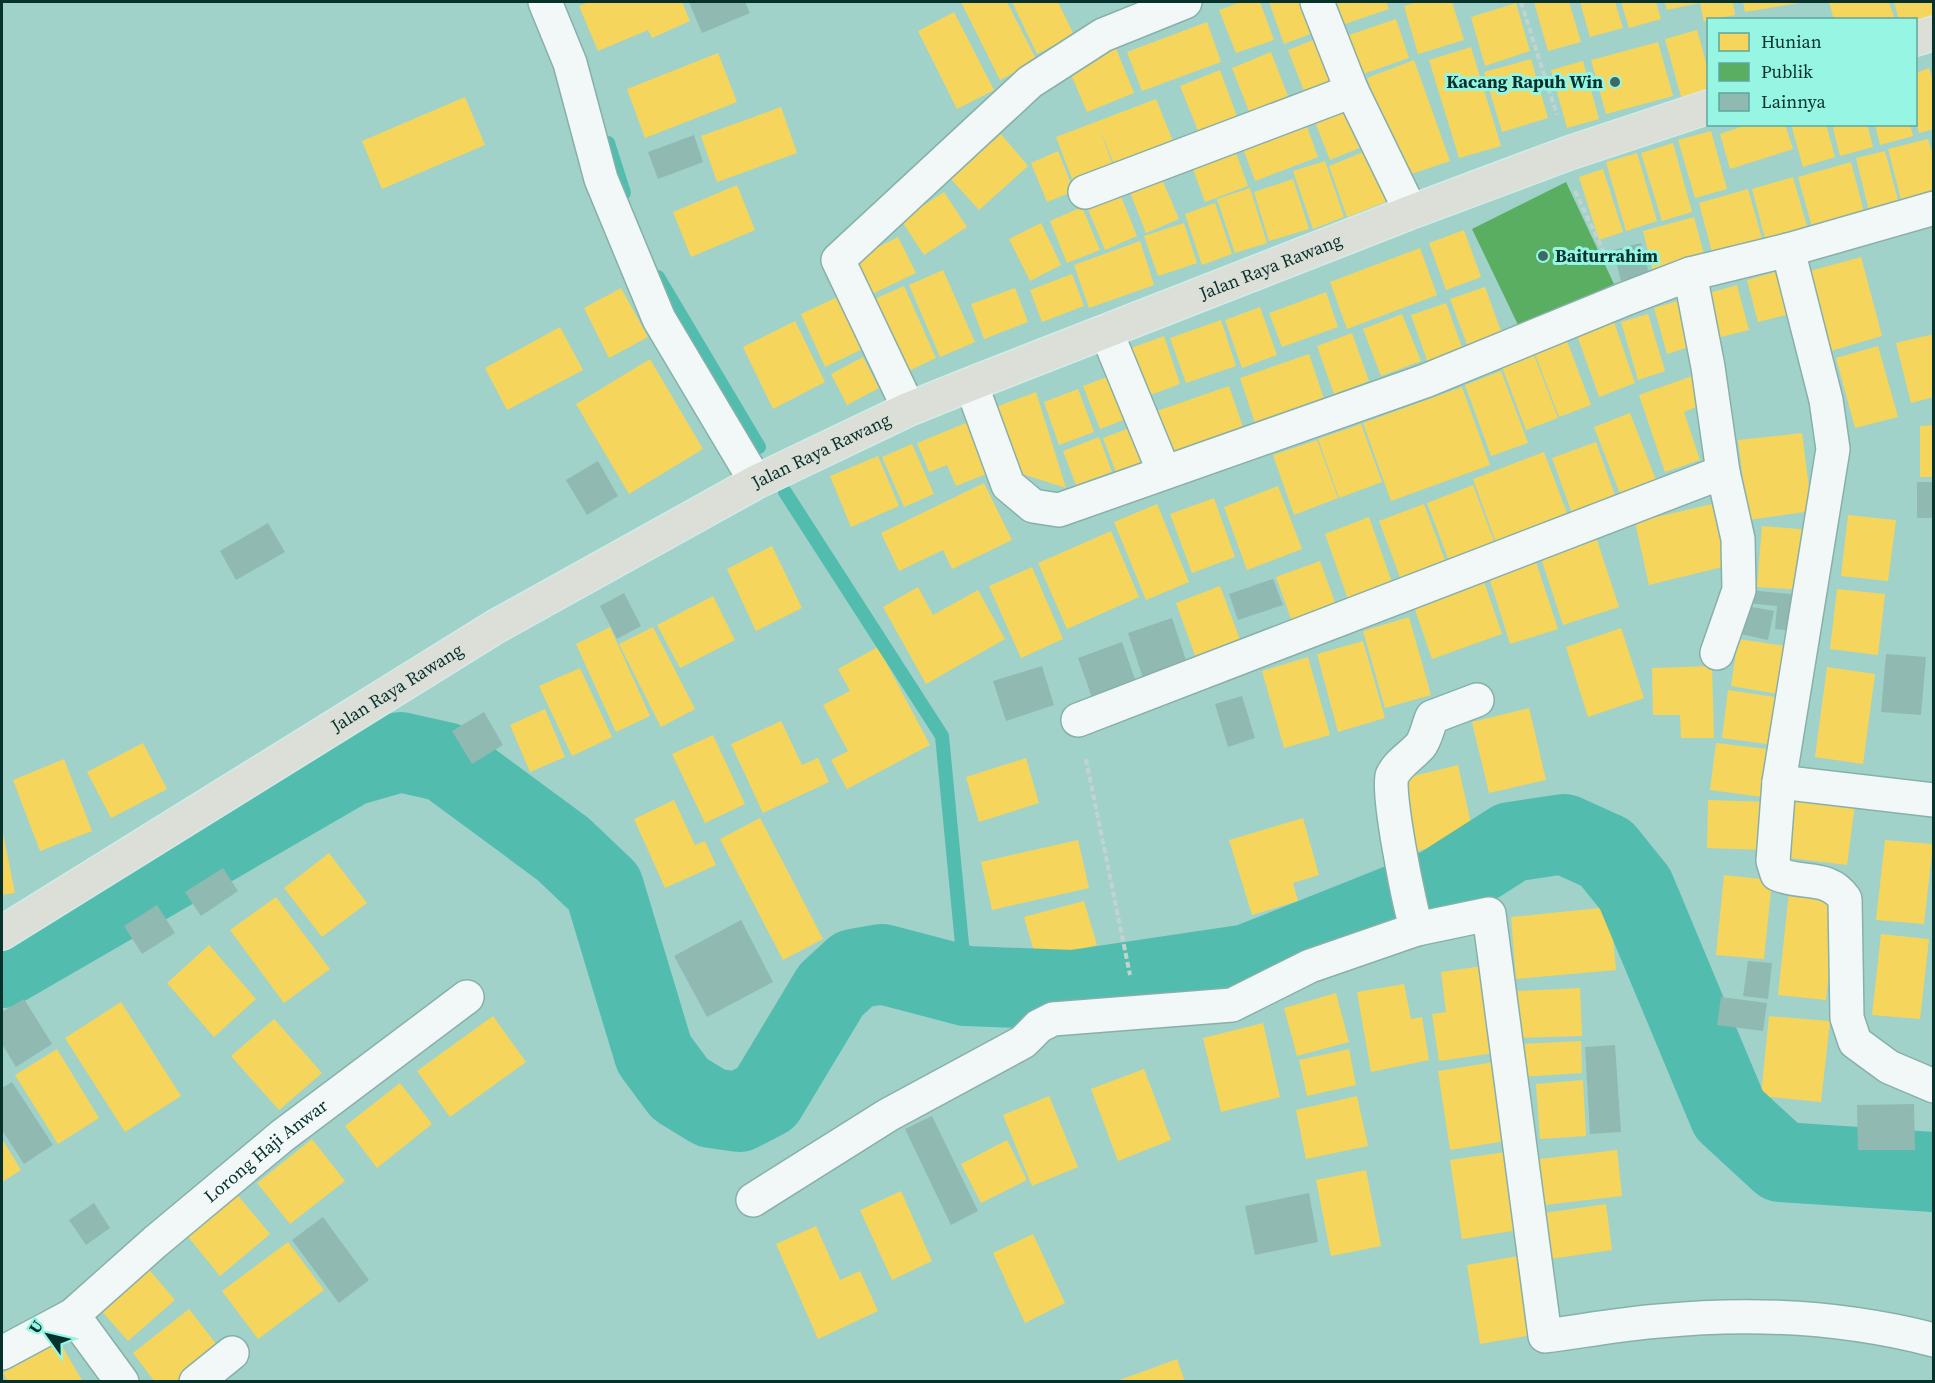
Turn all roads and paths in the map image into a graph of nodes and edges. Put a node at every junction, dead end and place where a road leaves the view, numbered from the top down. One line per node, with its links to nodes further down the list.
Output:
1 (545, 2): 21 (street)
2 (1185, 2): 18 (street)
3 (1317, 2): 7 (street)
4 (1521, 2): 9 (path)
5 (1934, 33): 6 (main road)
6 (1917, 39)
7 (1352, 91): 10 (street); 12 (street)
8 (1707, 107): 9 (main road, Jalan Raya Rawang)
9 (1569, 153): 12 (main road, Jalan Raya Rawang); 15 (path)
10 (1085, 192)
11 (1934, 208): 13 (street)
12 (1411, 212): 16 (main road, Jalan Raya Rawang)
13 (1788, 250): 14 (street); 25 (street)
14 (1690, 274): 15 (street); 20 (street)
15 (1625, 298): 19 (street)
16 (1106, 331): 17 (main road, Jalan Raya Rawang); 19 (street)
17 (971, 384): 18 (main road, Jalan Raya Rawang); 19 (street)
18 (909, 409): 21 (main road, Jalan Raya Rawang)
19 (1164, 472)
20 (1723, 472): 22 (street); 24 (street)
21 (756, 482): 28 (main road, Jalan Raya Rawang)
22 (1717, 653)
23 (1477, 700): 27 (street)
24 (1078, 720): 29 (path)
25 (1779, 782): 26 (street); 31 (street)
26 (1934, 800)
27 (1414, 922): 32 (street); 34 (street)
28 (2, 933)
29 (1129, 965)
30 (467, 997): 33 (street, Lorong Haji Anwar)
31 (1934, 1086)
32 (753, 1200)
33 (73, 1315): 35 (street, Lorong Haji Anwar); 37 (street)
34 (1934, 1340)
35 (2, 1353)
36 (232, 1353): 38 (street)
37 (122, 1382)
38 (196, 1382)

